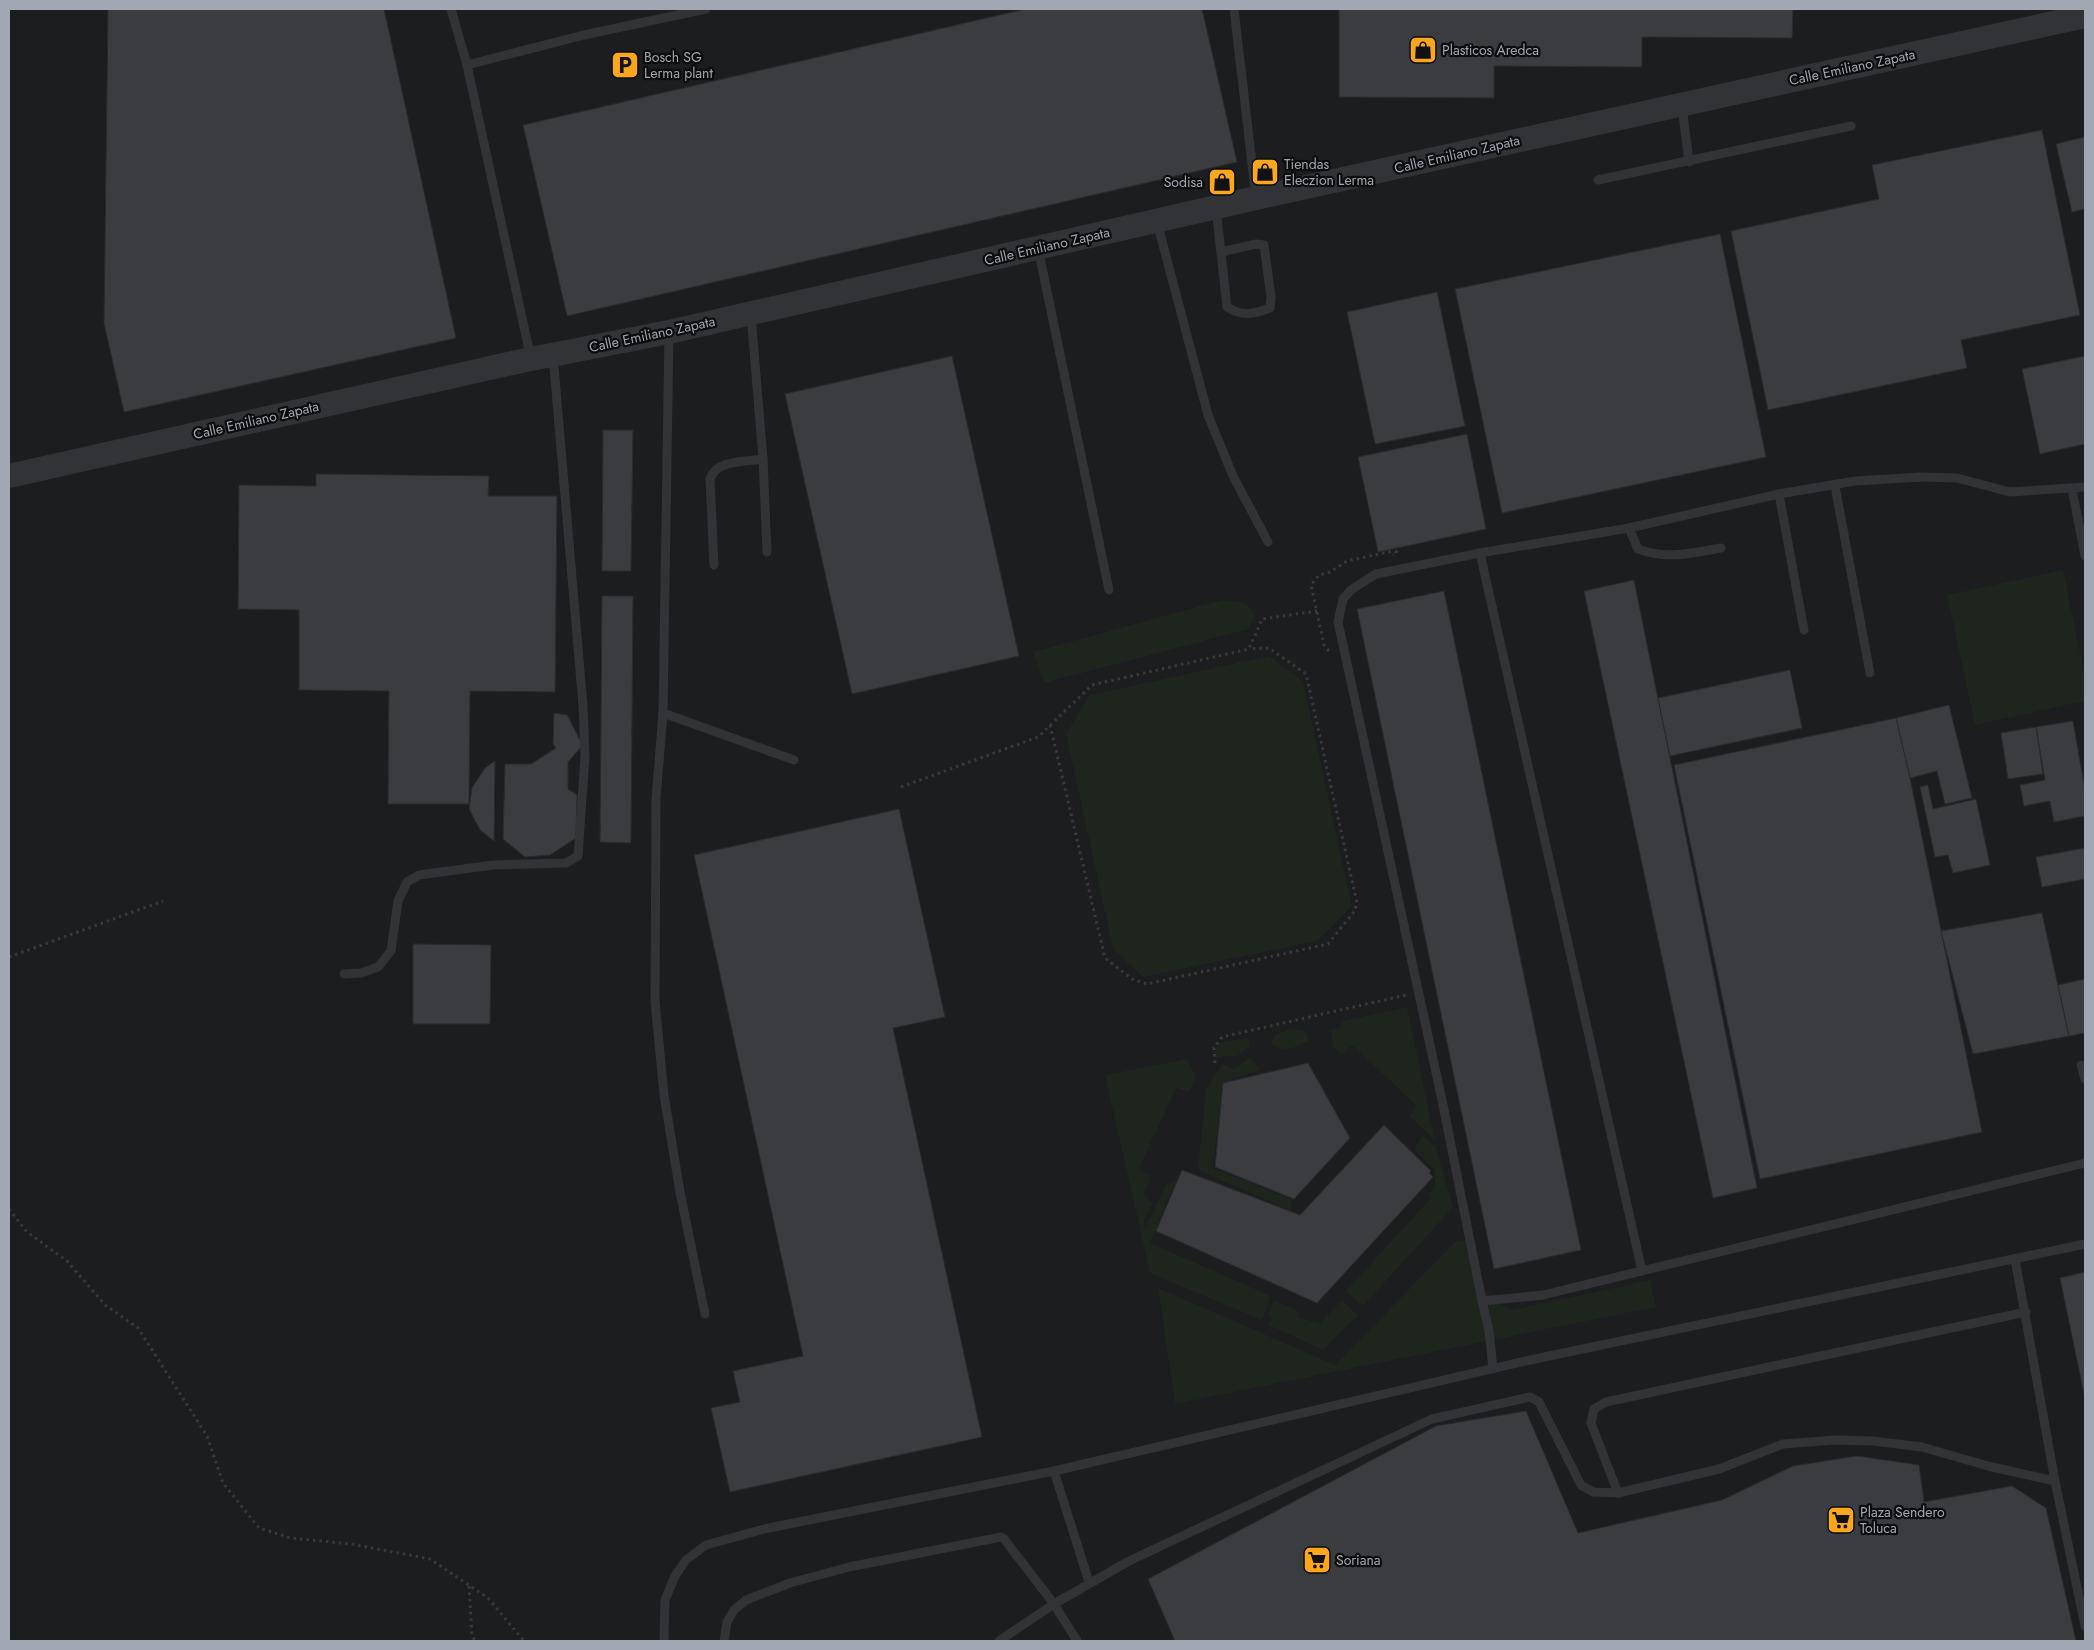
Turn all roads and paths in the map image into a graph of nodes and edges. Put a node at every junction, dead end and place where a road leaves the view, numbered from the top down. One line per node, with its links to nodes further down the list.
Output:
1 (451, 9): 5 (lane)
2 (706, 9): 5 (lane)
3 (1234, 9): 10 (lane)
4 (2085, 16): 6 (street, Calle Emiliano Zapata)
5 (467, 65): 17 (lane)
6 (1682, 104): 8 (lane); 10 (street, Calle Emiliano Zapata)
7 (1851, 126): 8 (lane)
8 (1689, 162): 9 (lane)
9 (1598, 180)
10 (1256, 198): 11 (street, Calle Emiliano Zapata)
11 (1216, 207): 12 (street, Calle Emiliano Zapata); 14 (lane)
12 (1157, 221): 13 (street, Calle Emiliano Zapata); 25 (lane)
13 (1038, 248): 15 (street, Calle Emiliano Zapata); 31 (lane)
14 (1221, 252): 14 (lane)
15 (750, 312): 16 (street, Calle Emiliano Zapata); 18 (lane)
16 (669, 332): 17 (street, Calle Emiliano Zapata); 36 (lane)
17 (542, 357): 19 (street, Calle Emiliano Zapata); 42 (lane)
18 (763, 459): 27 (lane); 30 (lane)
19 (9, 476)
20 (1836, 486): 22 (lane); 23 (lane); 35 (lane)
21 (2085, 487): 22 (lane)
22 (2072, 489): 29 (lane)
23 (1779, 494): 24 (lane); 33 (lane)
24 (1628, 528): 26 (lane); 28 (lane)
25 (1268, 542)
26 (1721, 548)
27 (767, 552)
28 (1480, 553): 51 (lane); 52 (lane)
29 (2085, 556)
30 (714, 565)
31 (1109, 590)
32 (1317, 611): 34 (path)
33 (1804, 630)
34 (1248, 649): 37 (path); 37 (path)
35 (1870, 673)
36 (663, 713): 38 (lane); 54 (lane)
37 (1050, 725): 39 (path)
38 (794, 760)
39 (901, 787)
40 (163, 901): 41 (path)
41 (9, 957)
42 (344, 974)
43 (1413, 993): 44 (path)
44 (1215, 1063)
45 (2081, 1065): 46 (lane)
46 (2085, 1078)
47 (2085, 1162): 51 (lane)
48 (9, 1209): 60 (path)
49 (2085, 1244): 50 (lane)
50 (2015, 1260): 53 (lane); 55 (lane)
51 (1642, 1270): 52 (lane)
52 (1482, 1301): 55 (lane)
53 (2026, 1312): 57 (lane); 58 (lane)
54 (705, 1314)
55 (1493, 1369): 56 (lane)
56 (1054, 1471): 59 (lane); 65 (lane)
57 (2055, 1481): 58 (lane); 62 (lane)
58 (1618, 1493): 59 (lane)
59 (1089, 1582): 61 (lane)
60 (468, 1585): 63 (path); 64 (path)
61 (1054, 1604): 66 (lane); 67 (lane); 68 (lane)
62 (2085, 1626)
63 (475, 1641)
64 (524, 1641)
65 (664, 1641)
66 (724, 1641)
67 (998, 1641)
68 (1077, 1641)

